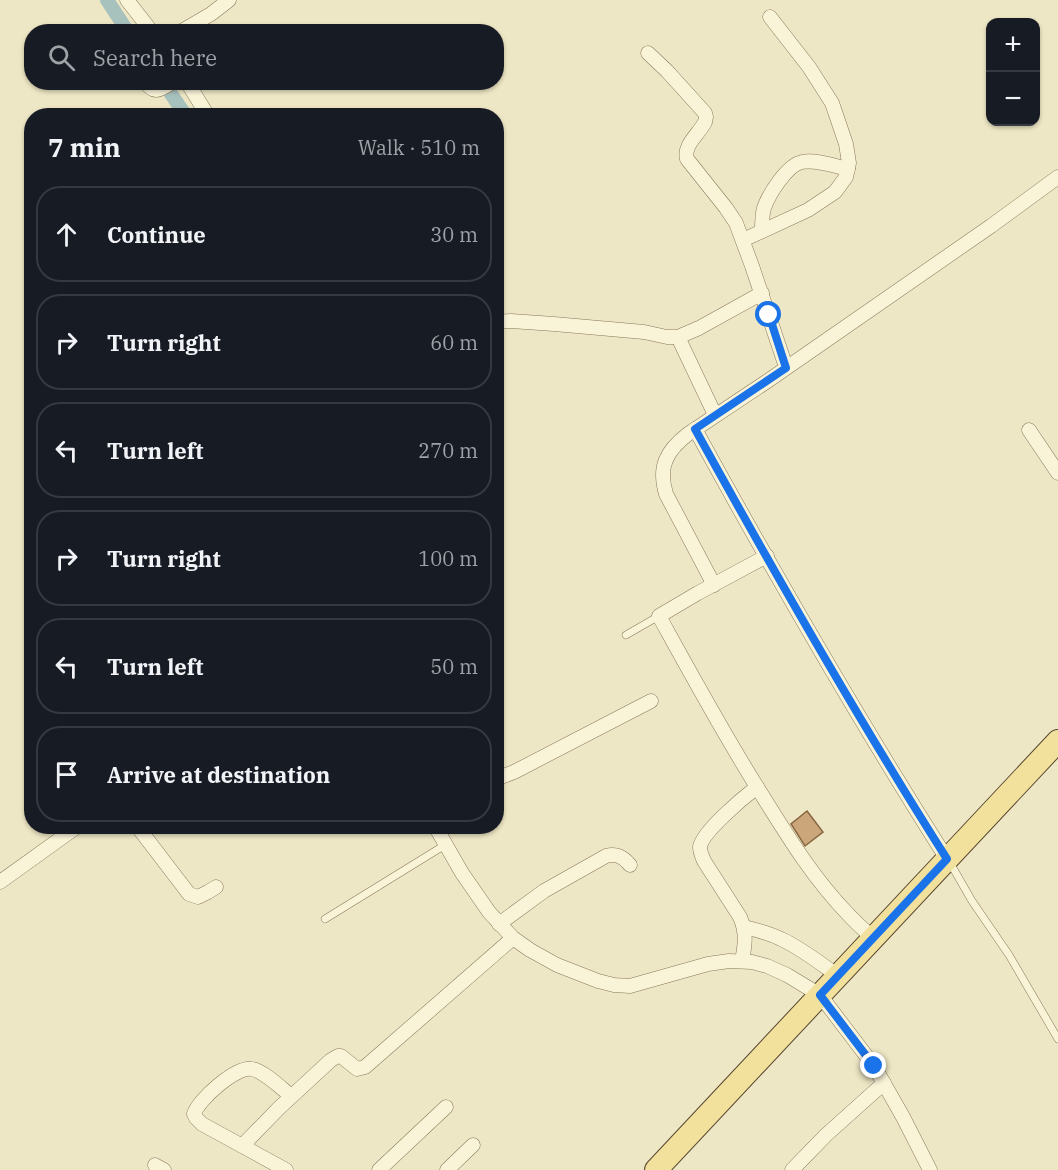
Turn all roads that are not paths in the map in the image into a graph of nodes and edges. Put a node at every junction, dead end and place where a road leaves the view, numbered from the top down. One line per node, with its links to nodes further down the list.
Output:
1 (127, 0): 4 (street)
2 (229, 0): 5 (street)
3 (770, 17): 11 (street)
4 (146, 24)
5 (195, 24)
6 (648, 53): 14 (street)
7 (146, 90): 8 (lane)
8 (168, 90)
9 (186, 90): 10 (street)
10 (201, 108)
11 (848, 169): 13 (street); 13 (street)
12 (1058, 177): 18 (street)
13 (762, 231): 14 (street)
14 (743, 240): 15 (street)
15 (762, 293): 17 (street); 18 (street)
16 (504, 321): 17 (street)
17 (678, 337): 19 (street)
18 (786, 368): 19 (street)
19 (715, 415): 20 (street)
20 (695, 429): 23 (street); 24 (street)
21 (1029, 430): 22 (street)
22 (1058, 474)
23 (766, 556): 24 (street); 35 (street)
24 (714, 585): 25 (street)
25 (659, 616): 26 (lane); 30 (street)
26 (626, 635)
27 (651, 701): 29 (street)
28 (1058, 741): 35 (main road)
29 (504, 776)
30 (757, 787): 41 (street); 42 (street)
31 (67, 834): 37 (street)
32 (143, 834): 38 (street)
33 (439, 834): 34 (street)
34 (445, 844): 39 (lane); 40 (street)
35 (947, 859): 42 (main road); 47 (lane)
36 (630, 865): 40 (street)
37 (0, 882)
38 (216, 887)
39 (325, 919)
40 (499, 924): 43 (street)
41 (744, 927): 44 (street); 45 (street)
42 (873, 938): 45 (main road)
43 (513, 939): 44 (street); 49 (street)
44 (742, 961): 46 (street)
45 (838, 976): 46 (main road)
46 (820, 995): 48 (street); 57 (main road)
47 (1058, 1040)
48 (884, 1083): 53 (street); 58 (street)
49 (291, 1096): 52 (street); 52 (street)
50 (446, 1107): 55 (street)
51 (473, 1145): 56 (street)
52 (242, 1146): 54 (street)
53 (924, 1167)
54 (286, 1170)
55 (379, 1170)
56 (447, 1170)
57 (656, 1170)
58 (792, 1170)

